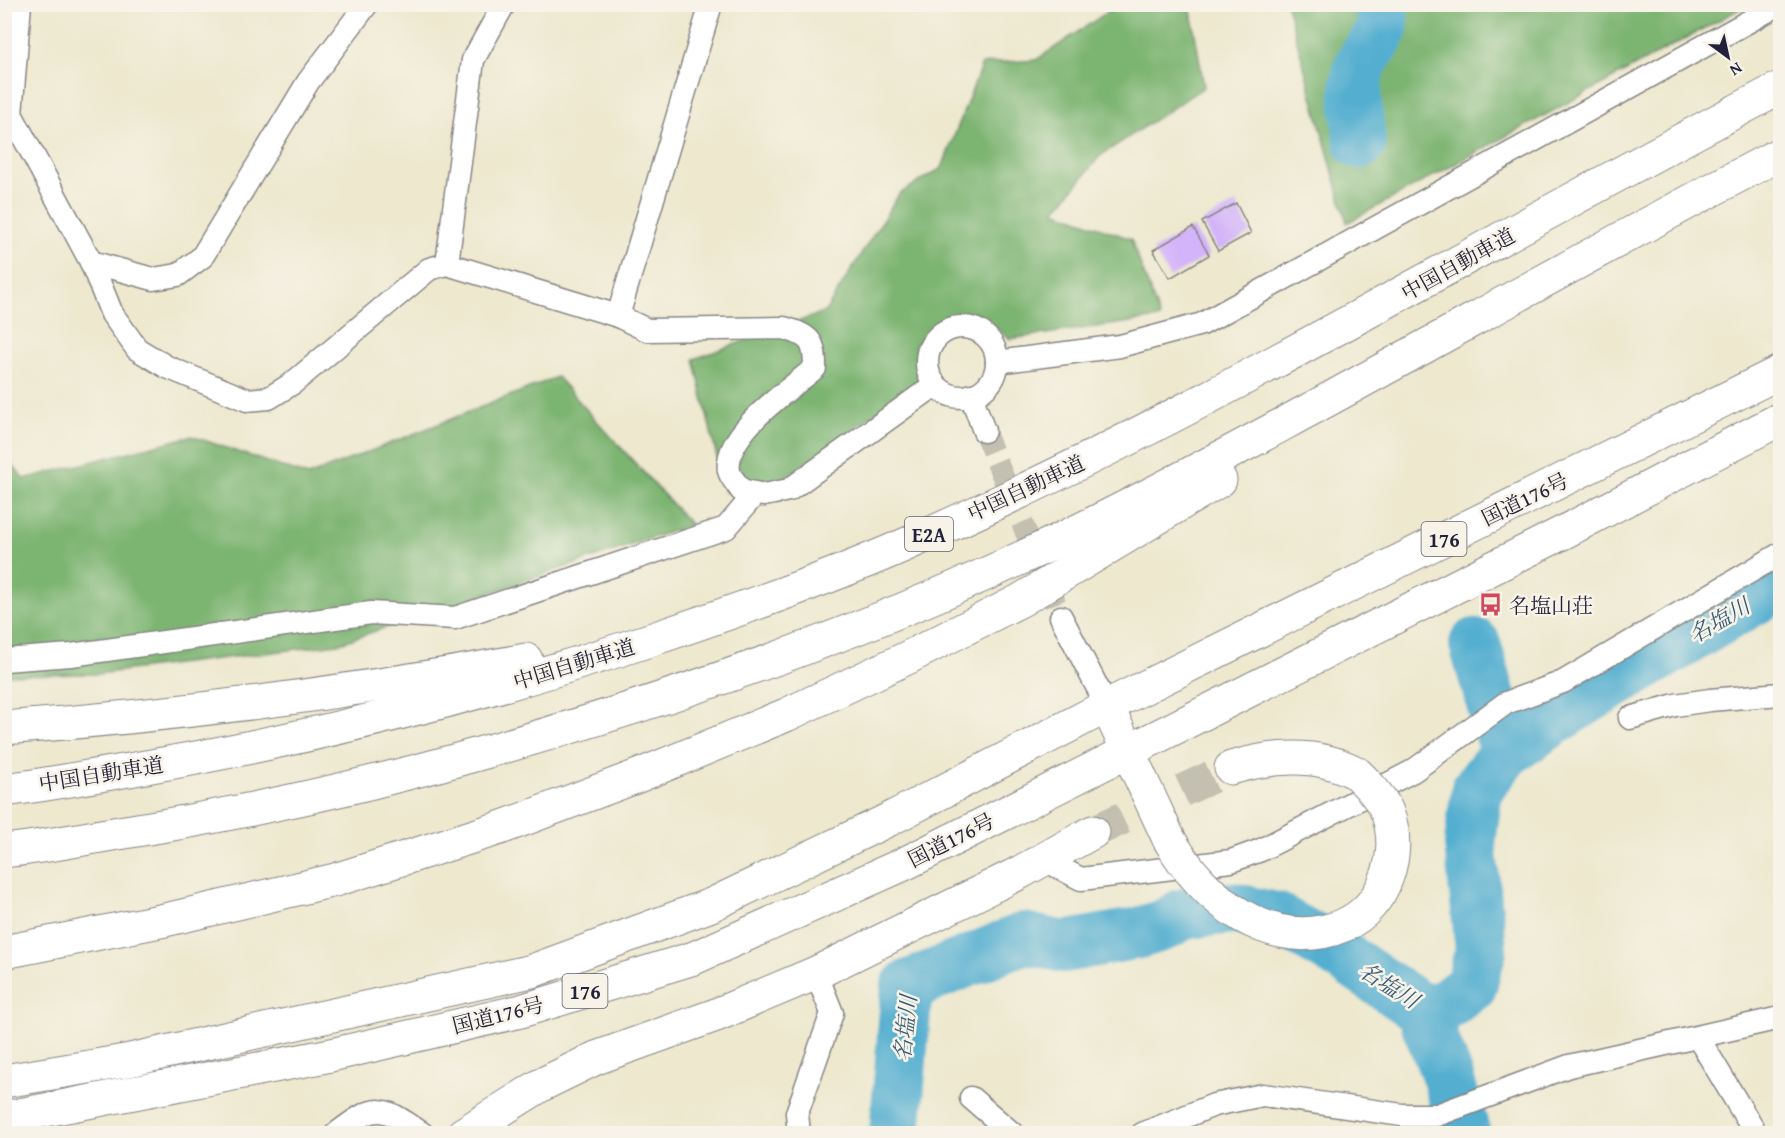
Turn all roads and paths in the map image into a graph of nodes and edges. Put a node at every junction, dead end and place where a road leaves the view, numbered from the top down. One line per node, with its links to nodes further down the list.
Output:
1 (20, 4): 8 (street)
2 (367, 4): 8 (street)
3 (504, 4): 9 (street)
4 (711, 4): 11 (street)
5 (1780, 4): 12 (street)
6 (1780, 88): 20 (highway, 中国自動車道 / E2A)
7 (1780, 154): 10 (highway)
8 (92, 262): 9 (street)
9 (447, 264): 11 (street)
10 (1505, 304): 31 (highway); 33 (highway)
11 (618, 315): 18 (street)
12 (997, 362): 14 (street); 15 (street)
13 (1780, 372): 24 (highway, 国道176号 / 176)
14 (935, 385): 15 (street); 18 (street)
15 (971, 395): 17 (street)
16 (1780, 419): 27 (highway, 国道176号 / 176)
17 (984, 431)
18 (755, 494): 22 (street)
19 (1780, 554): 32 (street)
20 (730, 613): 26 (highway); 29 (highway, 中国自動車道 / E2A)
21 (1061, 617): 24 (street)
22 (4, 660)
23 (1780, 694): 25 (street)
24 (1107, 706): 27 (highway); 37 (highway, 国道176号 / 176)
25 (1630, 718)
26 (4, 728)
27 (1128, 751): 28 (highway, bridge); 39 (highway, 国道176号 / 176)
28 (1231, 768)
29 (4, 790)
30 (1093, 832): 32 (highway)
31 (4, 851)
32 (1043, 859): 34 (highway)
33 (4, 952)
34 (816, 973): 42 (highway); 43 (street)
35 (1780, 1018): 36 (street)
36 (1699, 1039): 45 (street); 46 (street)
37 (4, 1081)
38 (971, 1098): 44 (street)
39 (4, 1118)
40 (336, 1134): 41 (street)
41 (423, 1134)
42 (463, 1134)
43 (799, 1134)
44 (1013, 1134)
45 (1142, 1134)
46 (1756, 1134)

